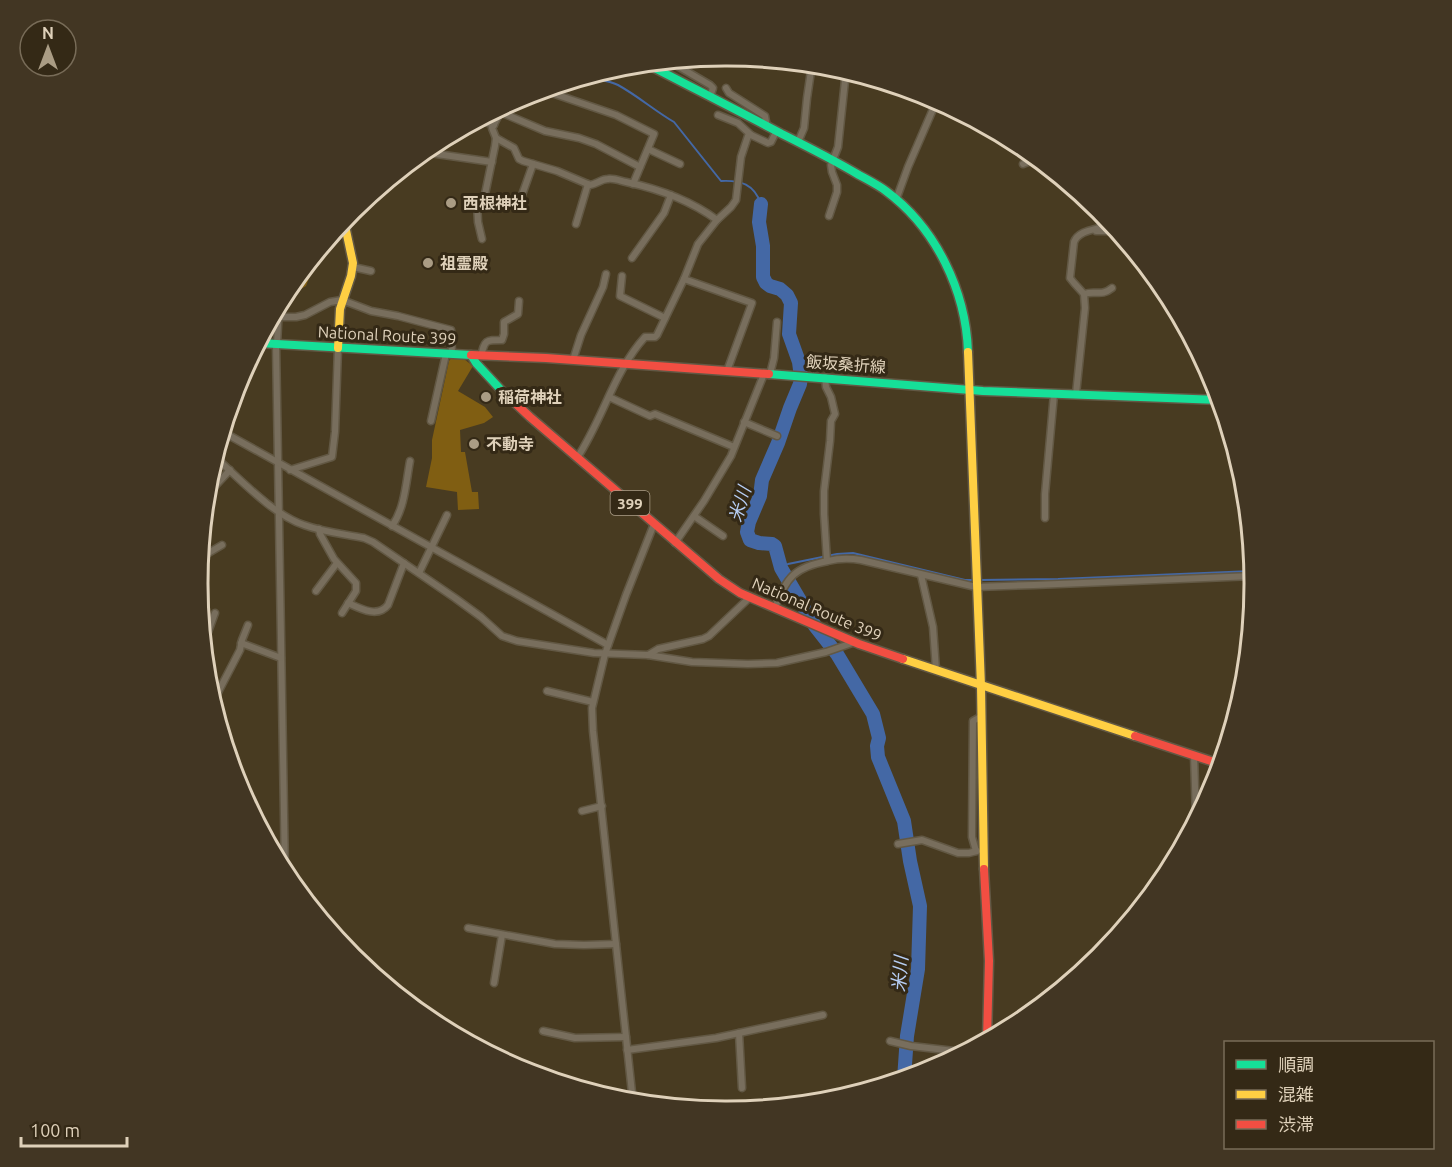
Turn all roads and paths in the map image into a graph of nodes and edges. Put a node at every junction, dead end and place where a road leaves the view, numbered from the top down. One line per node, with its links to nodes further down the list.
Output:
1 (681, 68): 7 (street)
2 (658, 70): 7 (main road)
3 (811, 73): 17 (street)
4 (845, 80): 20 (street)
5 (726, 88): 14 (street)
6 (556, 95): 18 (street)
7 (710, 97): 14 (main road)
8 (932, 108): 31 (street)
9 (509, 114): 26 (street)
10 (718, 115): 15 (street)
11 (497, 119): 13 (street)
12 (489, 123): 13 (street)
13 (494, 125): 16 (street)
14 (772, 129): 15 (street); 17 (main road)
15 (751, 135): 33 (street)
16 (496, 138): 21 (street); 23 (street)
17 (798, 142): 20 (main road)
18 (648, 149): 24 (street); 26 (street)
19 (437, 154): 21 (street)
20 (833, 160): 31 (main road); 32 (street)
21 (492, 162): 39 (street)
22 (1027, 162): 25 (street)
23 (533, 164): 27 (street); 29 (street)
24 (680, 164)
25 (1023, 164)
26 (640, 167): 28 (street)
27 (588, 184): 28 (street); 34 (street)
28 (633, 184): 30 (street)
29 (522, 195)
30 (671, 195): 33 (street); 40 (street)
31 (896, 200): 67 (main road)
32 (829, 216)
33 (717, 220): 45 (street)
34 (576, 224)
35 (1101, 228): 36 (street)
36 (1093, 230): 38 (street); 47 (street)
37 (346, 232): 41 (main road)
38 (1105, 232)
39 (482, 239)
40 (632, 258)
41 (352, 267): 42 (street); 48 (main road)
42 (371, 271)
43 (606, 274): 62 (street)
44 (622, 276): 51 (street)
45 (684, 279): 51 (street); 64 (street)
46 (1112, 288): 47 (street)
47 (1084, 294): 69 (street)
48 (342, 300): 50 (street); 58 (main road); 59 (street)
49 (519, 301): 53 (street)
50 (283, 317)
51 (665, 318): 63 (street)
52 (496, 319): 53 (street)
53 (504, 321): 61 (street)
54 (777, 322): 65 (street)
55 (275, 330): 57 (street)
56 (268, 344): 57 (main road, National Route 399)
57 (276, 344): 58 (main road, National Route 399); 79 (street)
58 (338, 348): 59 (main road, National Route 399); 82 (street)
59 (449, 354): 60 (main road, National Route 399); 72 (street)
60 (471, 355): 61 (main road, 飯坂桑折線); 77 (main road, National Route 399 / 399)
61 (481, 356): 62 (main road, 飯坂桑折線)
62 (573, 360): 63 (main road, 飯坂桑折線)
63 (626, 364): 64 (main road, 飯坂桑折線); 70 (street)
64 (727, 371): 65 (main road, 飯坂桑折線)
65 (767, 374): 66 (main road, 飯坂桑折線); 73 (street)
66 (825, 377): 67 (main road, 飯坂桑折線); 96 (street)
67 (968, 390): 68 (main road, 飯坂桑折線); 102 (main road)
68 (1054, 394): 69 (main road, 飯坂桑折線); 87 (street)
69 (1076, 394): 71 (main road, 飯坂桑折線)
70 (609, 397): 76 (street); 77 (street)
71 (1209, 400)
72 (431, 421)
73 (744, 422): 75 (street); 76 (street)
74 (230, 436): 79 (street)
75 (777, 436)
76 (734, 447): 86 (street)
77 (578, 458): 88 (main road, National Route 399 / 399)
78 (410, 461): 89 (street)
79 (278, 463): 82 (street); 84 (street)
80 (223, 464): 81 (street)
81 (230, 470): 83 (street); 84 (street)
82 (290, 470): 89 (street)
83 (218, 483)
84 (278, 511): 90 (street); 116 (street)
85 (447, 515): 94 (street)
86 (694, 516): 91 (street); 92 (street)
87 (1044, 518)
88 (654, 524): 92 (main road, National Route 399 / 399); 113 (street)
89 (392, 526): 94 (street)
90 (319, 529): 97 (street); 98 (street)
91 (723, 536)
92 (675, 543): 104 (main road, National Route 399 / 399)
93 (222, 545): 95 (street)
94 (432, 548): 99 (street); 113 (street)
95 (210, 552)
96 (827, 557): 100 (street); 106 (street)
97 (338, 563): 103 (street); 105 (street)
98 (404, 563): 99 (street); 105 (street)
99 (419, 573): 114 (street)
100 (921, 575): 102 (street); 117 (street)
101 (1244, 576): 102 (street)
102 (976, 585): 118 (main road)
103 (316, 591)
104 (748, 598): 106 (main road, National Route 399 / 399); 115 (street)
105 (348, 603): 108 (street)
106 (775, 608): 111 (main road, National Route 399 / 399)
107 (215, 613): 109 (street)
108 (342, 613)
109 (211, 623)
110 (248, 625): 112 (street)
111 (855, 642): 115 (street); 117 (main road, National Route 399 / 399)
112 (241, 643): 116 (street); 119 (street)
113 (608, 645): 114 (street)
114 (605, 654): 115 (street); 121 (street)
115 (648, 655)
116 (281, 658): 128 (street)
117 (936, 670): 118 (main road, National Route 399 / 399)
118 (981, 686): 122 (main road, National Route 399 / 399); 129 (main road)
119 (219, 690)
120 (547, 692): 121 (street)
121 (593, 702): 125 (street)
122 (1194, 755): 123 (main road, National Route 399 / 399); 124 (street)
123 (1212, 761)
124 (1195, 800)
125 (602, 806): 126 (street); 132 (street)
126 (582, 811)
127 (905, 843): 129 (street)
128 (284, 851)
129 (980, 851): 136 (main road)
130 (468, 928): 131 (street)
131 (502, 934): 132 (street); 133 (street)
132 (616, 944): 138 (street)
133 (494, 983)
134 (823, 1015): 137 (street)
135 (543, 1031): 138 (street)
136 (987, 1031)
137 (740, 1033): 140 (street); 142 (street)
138 (626, 1037): 140 (street)
139 (890, 1041): 141 (street)
140 (627, 1050): 143 (street)
141 (950, 1050)
142 (742, 1088)
143 (632, 1092)

